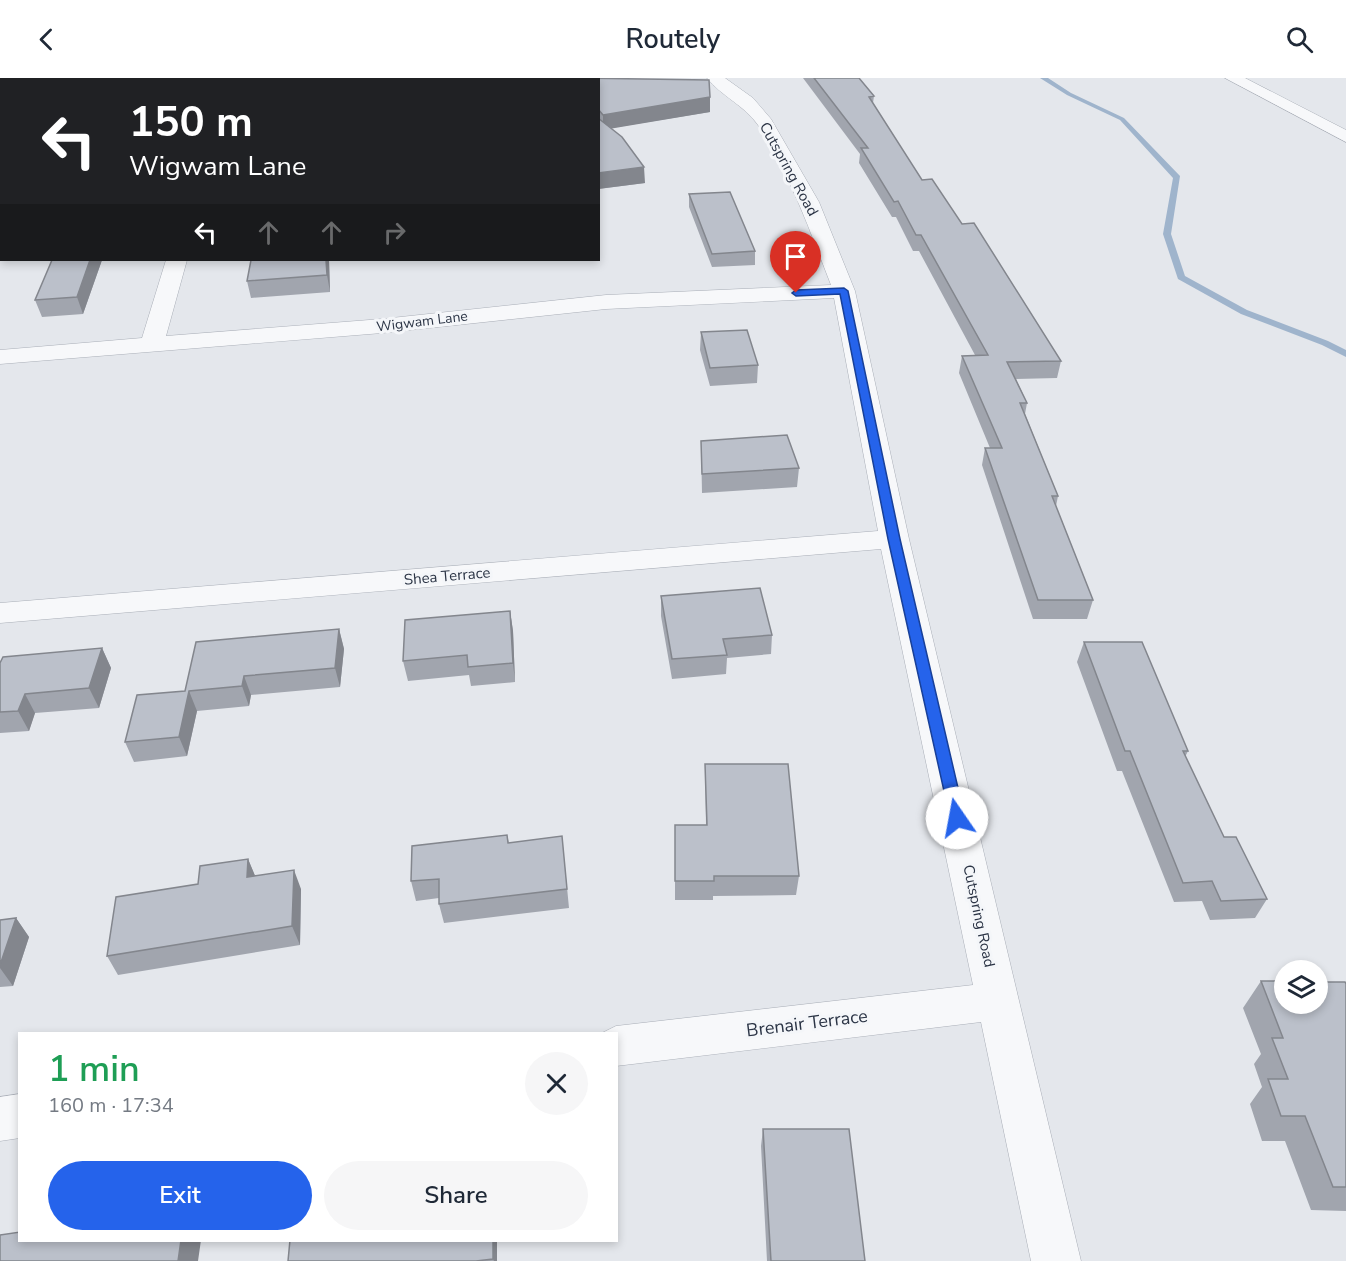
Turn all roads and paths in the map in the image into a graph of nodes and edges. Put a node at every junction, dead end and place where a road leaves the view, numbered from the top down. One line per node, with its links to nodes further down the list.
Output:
1 (715, 78): 5 (street, Cutspring Road)
2 (1233, 78): 3 (street)
3 (1346, 137)
4 (176, 261): 6 (street)
5 (844, 291): 6 (street, Wigwam Lane); 8 (street, Cutspring Road)
6 (152, 344): 7 (street, Wigwam Lane)
7 (0, 357)
8 (894, 539): 9 (street, Shea Terrace); 10 (street, Cutspring Road)
9 (0, 613)
10 (998, 1001): 11 (street, Brenair Terrace); 14 (street, Cutspring Road)
11 (618, 1046)
12 (18, 1116): 13 (street)
13 (0, 1119)
14 (1056, 1261)

